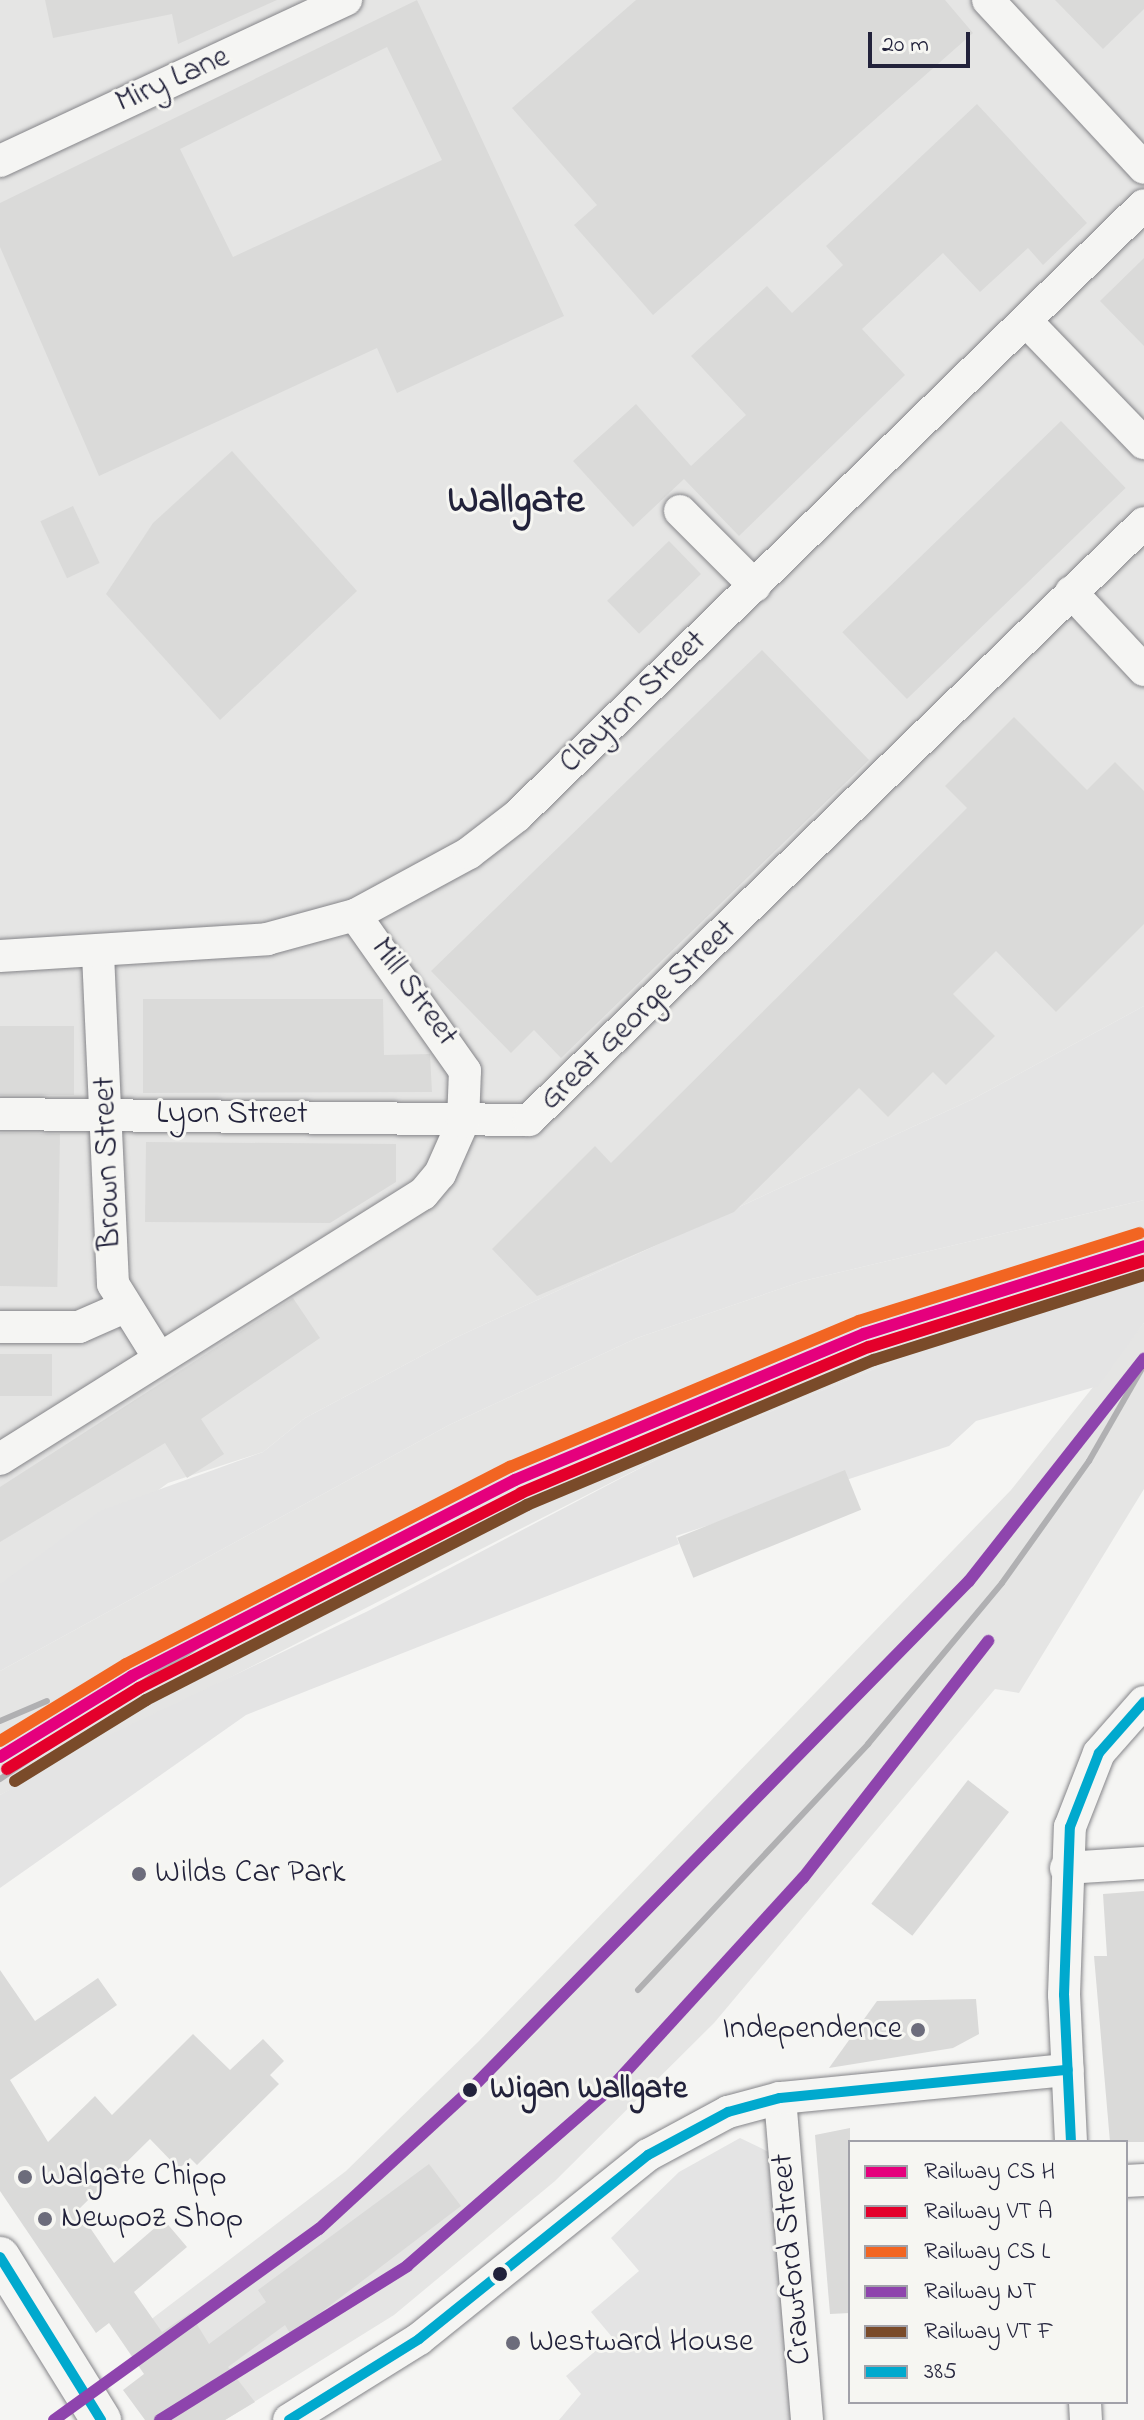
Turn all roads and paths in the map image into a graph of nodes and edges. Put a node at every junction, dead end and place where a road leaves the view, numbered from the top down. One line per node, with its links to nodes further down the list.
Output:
1 (998, 4): 4 (street)
2 (329, 5): 3 (street, Miry Lane)
3 (0, 161)
4 (1144, 168)
5 (1144, 205): 6 (street, Clayton Street)
6 (1026, 321): 7 (street); 10 (street, Clayton Street)
7 (1144, 443)
8 (680, 511): 10 (street)
9 (1144, 523): 11 (street, Great George Street)
10 (755, 586): 13 (street, Clayton Street)
11 (1071, 592): 12 (street); 18 (street, Great George Street)
12 (1144, 670)
13 (355, 915): 14 (street, Clayton Street); 18 (street, Mill Street)
14 (98, 954): 15 (street, Clayton Street); 17 (street, Brown Street)
15 (0, 956)
16 (0, 1114): 17 (street, Lyon Street)
17 (107, 1114): 18 (street, Lyon Street); 19 (street, Brown Street)
18 (463, 1122): 21 (street)
19 (122, 1308): 20 (street); 21 (street, Brown Street)
20 (0, 1327)
21 (159, 1358): 22 (street)
22 (0, 1459)
23 (1144, 1702): 25 (street)
24 (1144, 1863): 25 (street)
25 (1066, 1868): 26 (street)
26 (1068, 2070): 27 (street); 28 (street)
27 (780, 2098): 31 (street); 32 (street, Crawford Street)
28 (1071, 2140)
29 (0, 2257): 30 (street)
30 (101, 2420)
31 (289, 2420)
32 (807, 2420)

